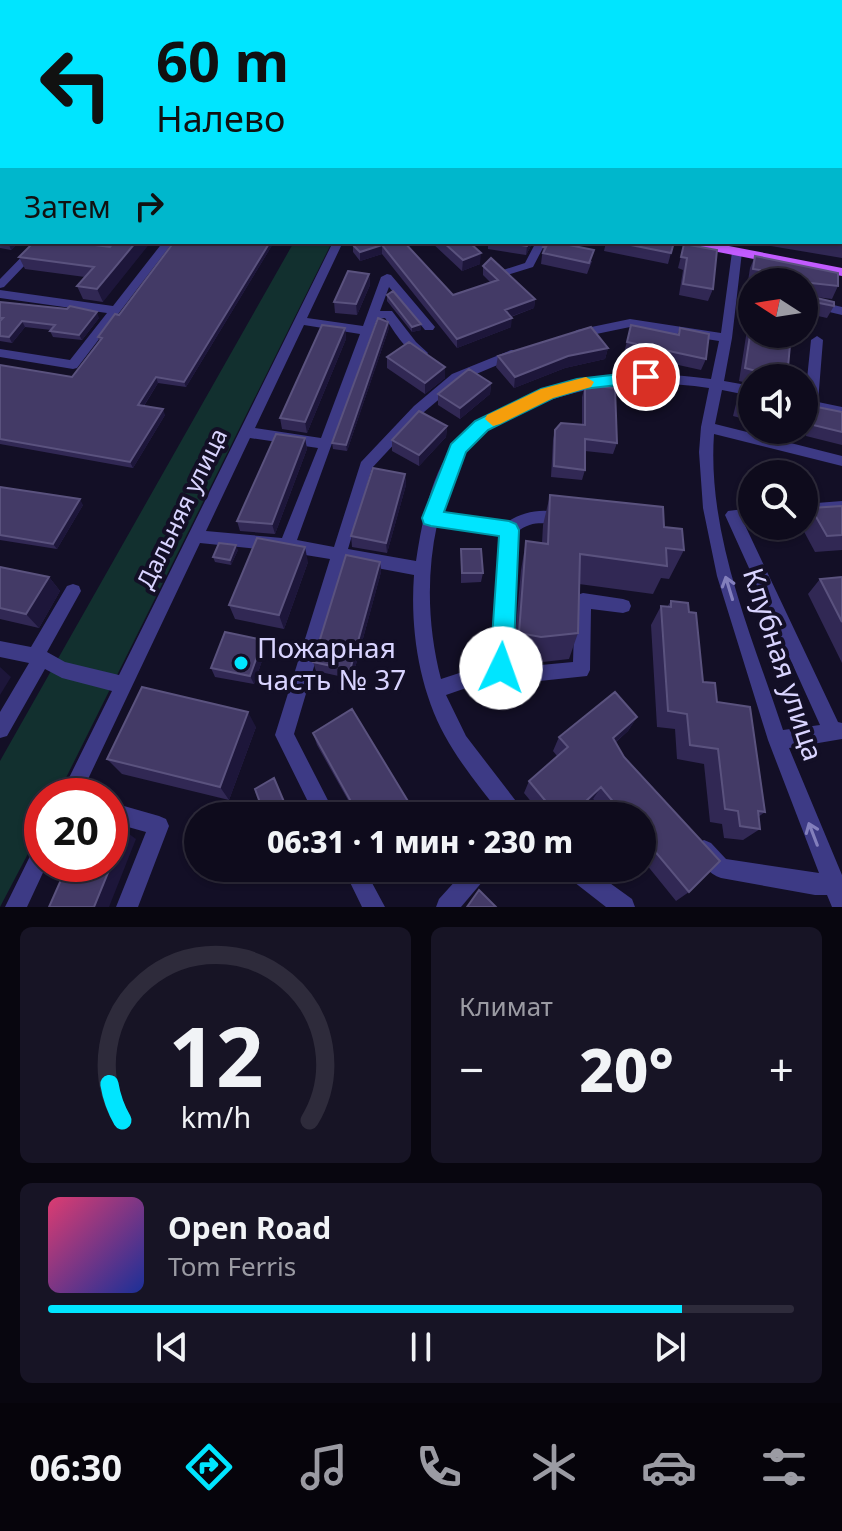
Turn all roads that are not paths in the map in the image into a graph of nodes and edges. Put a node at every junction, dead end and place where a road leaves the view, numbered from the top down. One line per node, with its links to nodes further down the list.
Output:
1 (40, 244): 9 (street)
2 (166, 244): 12 (street)
3 (337, 244): 15 (street, Дальняя улица)
4 (540, 244): 7 (street)
5 (700, 244): 6 (main road)
6 (727, 248): 8 (main road); 18 (street, Клубная улица)
7 (507, 272)
8 (842, 272)
9 (0, 285)
10 (0, 294): 12 (street)
11 (818, 305): 13 (street)
12 (116, 310): 21 (street)
13 (842, 311)
14 (373, 316): 16 (street); 17 (street); 22 (street)
15 (300, 321): 17 (street); 28 (street, Дальняя улица)
16 (429, 327)
17 (367, 331): 29 (street)
18 (726, 338): 19 (street); 23 (street, Клубная улица)
19 (555, 340)
20 (528, 348): 39 (street)
21 (0, 353)
22 (426, 356)
23 (717, 383): 24 (street); 27 (street, Клубная улица); 33 (street)
24 (738, 388)
25 (818, 406): 26 (street)
26 (842, 412)
27 (716, 429): 30 (street); 50 (street, Клубная улица, one-way to 27)
28 (246, 432): 29 (street); 36 (street, Дальняя улица)
29 (326, 444): 38 (street)
30 (842, 461)
31 (842, 507): 32 (street)
32 (818, 509)
33 (431, 518): 35 (street); 40 (street)
34 (577, 520): 35 (street)
35 (509, 530): 45 (street)
36 (196, 536): 38 (street); 46 (street, Дальняя улица)
37 (745, 540): 49 (street)
38 (287, 545): 39 (street)
39 (338, 554): 40 (street); 52 (street)
40 (421, 569): 47 (street)
41 (73, 591): 44 (street)
42 (623, 606): 45 (street)
43 (0, 649): 44 (street)
44 (38, 657): 46 (street); 48 (street)
45 (501, 668): 47 (street)
46 (123, 685): 51 (street, Дальняя улица)
47 (437, 689): 53 (street)
48 (0, 729)
49 (838, 732): 50 (street)
50 (777, 740): 60 (street, Клубная улица, one-way to 50)
51 (79, 778)
52 (319, 802)
53 (505, 802)
54 (128, 817): 63 (street)
55 (689, 833): 60 (street)
56 (28, 882): 62 (street)
57 (361, 882): 64 (street)
58 (469, 882): 65 (street)
59 (591, 882): 66 (street)
60 (837, 884): 61 (street, Клубная улица)
61 (842, 906)
62 (16, 907)
63 (127, 907)
64 (374, 907)
65 (447, 907)
66 (624, 907)

